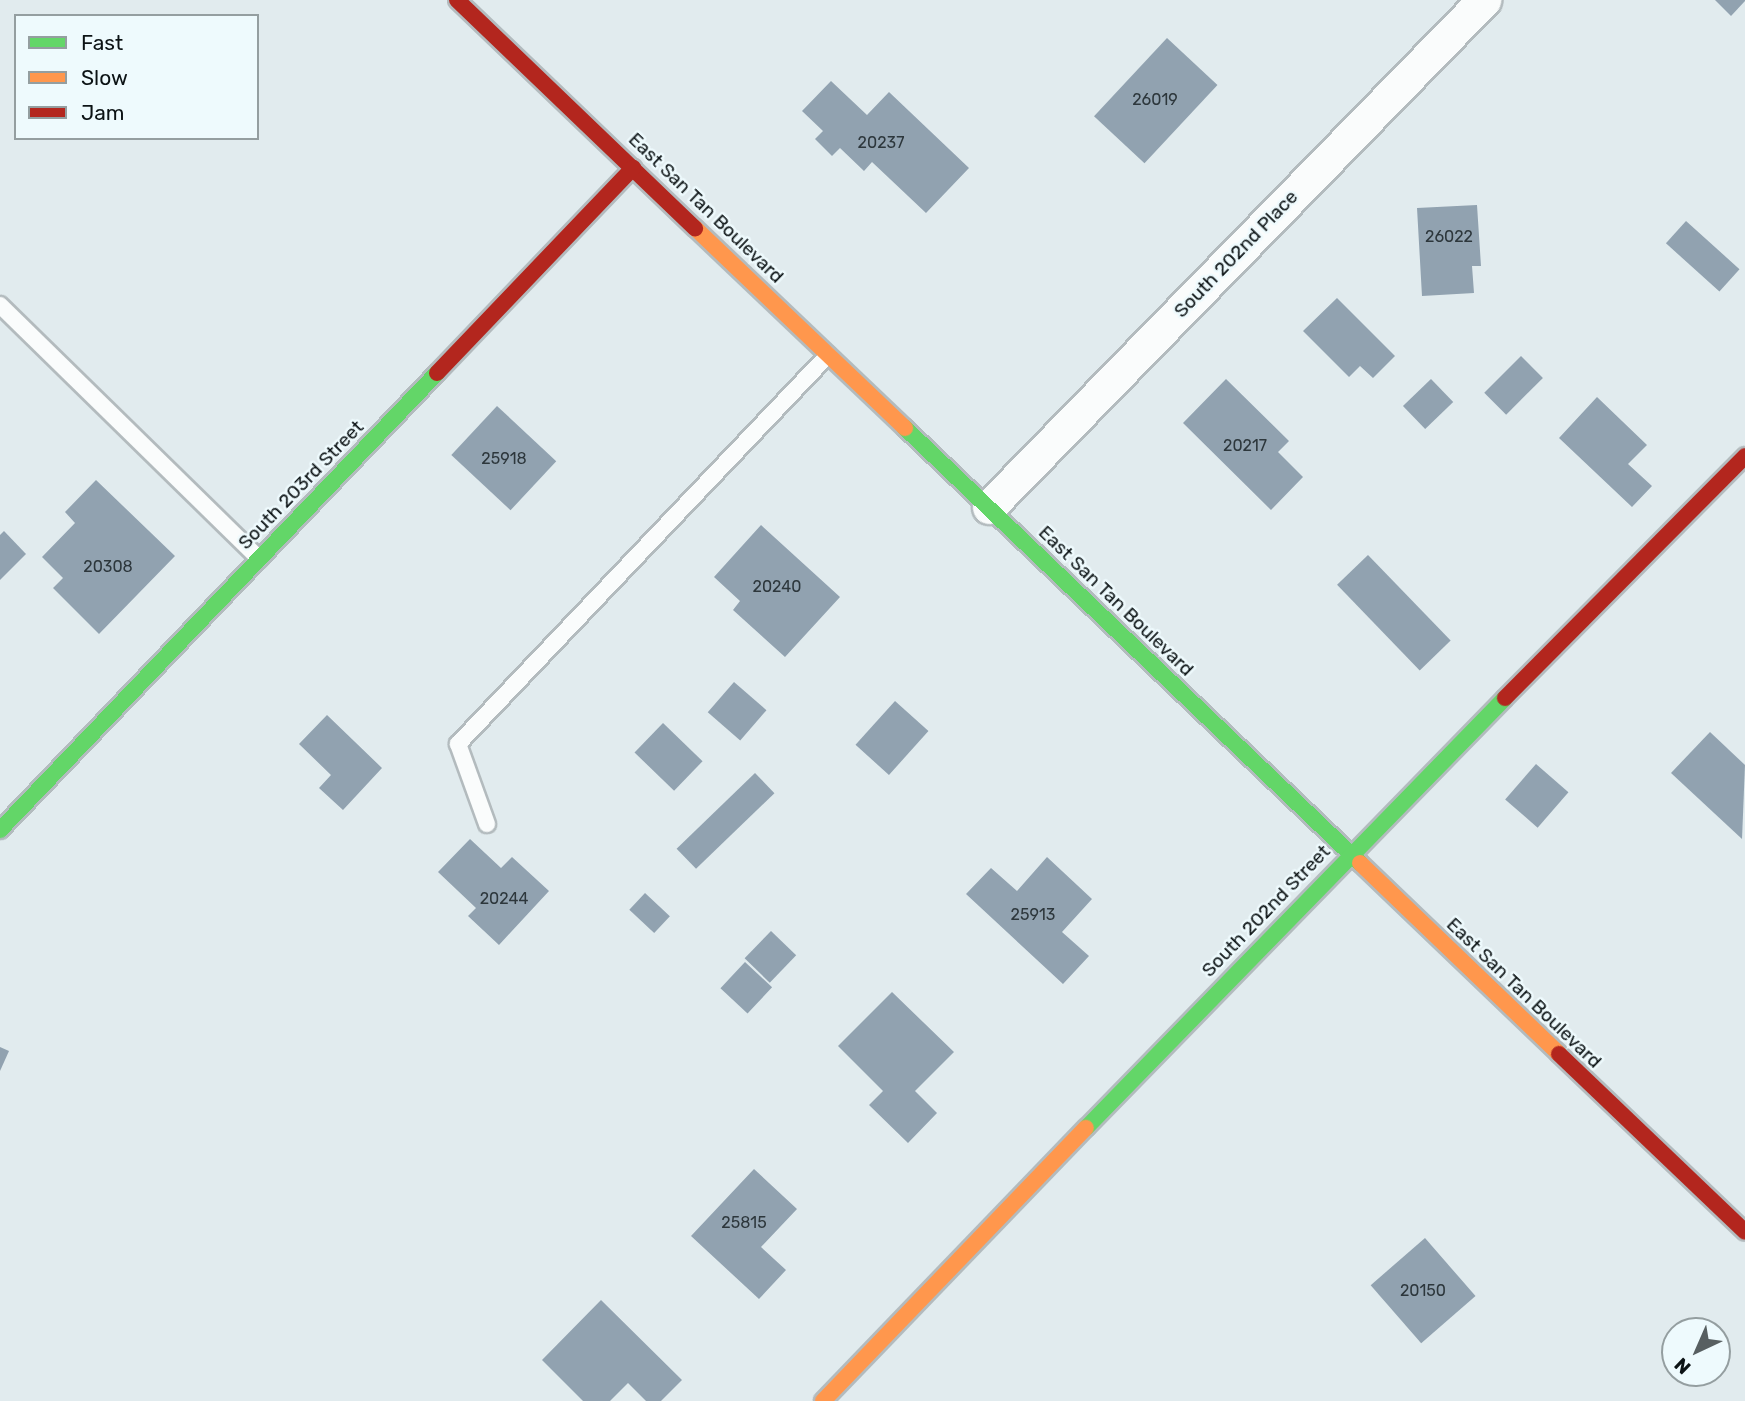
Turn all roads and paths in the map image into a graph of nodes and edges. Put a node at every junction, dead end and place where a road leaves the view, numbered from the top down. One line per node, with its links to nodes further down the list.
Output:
1 (457, 0): 3 (street, East San Tan Boulevard)
2 (1484, 0): 7 (street, South 202nd Place)
3 (633, 168): 5 (street, East San Tan Boulevard); 8 (street, South 203rd Street)
4 (0, 305): 8 (lane)
5 (828, 355): 7 (street, East San Tan Boulevard); 9 (lane)
6 (1745, 456): 11 (street, South 202nd Street)
7 (989, 507): 11 (street, East San Tan Boulevard)
8 (259, 559): 10 (street, South 203rd Street)
9 (487, 824)
10 (0, 830)
11 (1349, 855): 12 (street, East San Tan Boulevard); 13 (street, South 202nd Street)
12 (1745, 1231)
13 (823, 1401)

